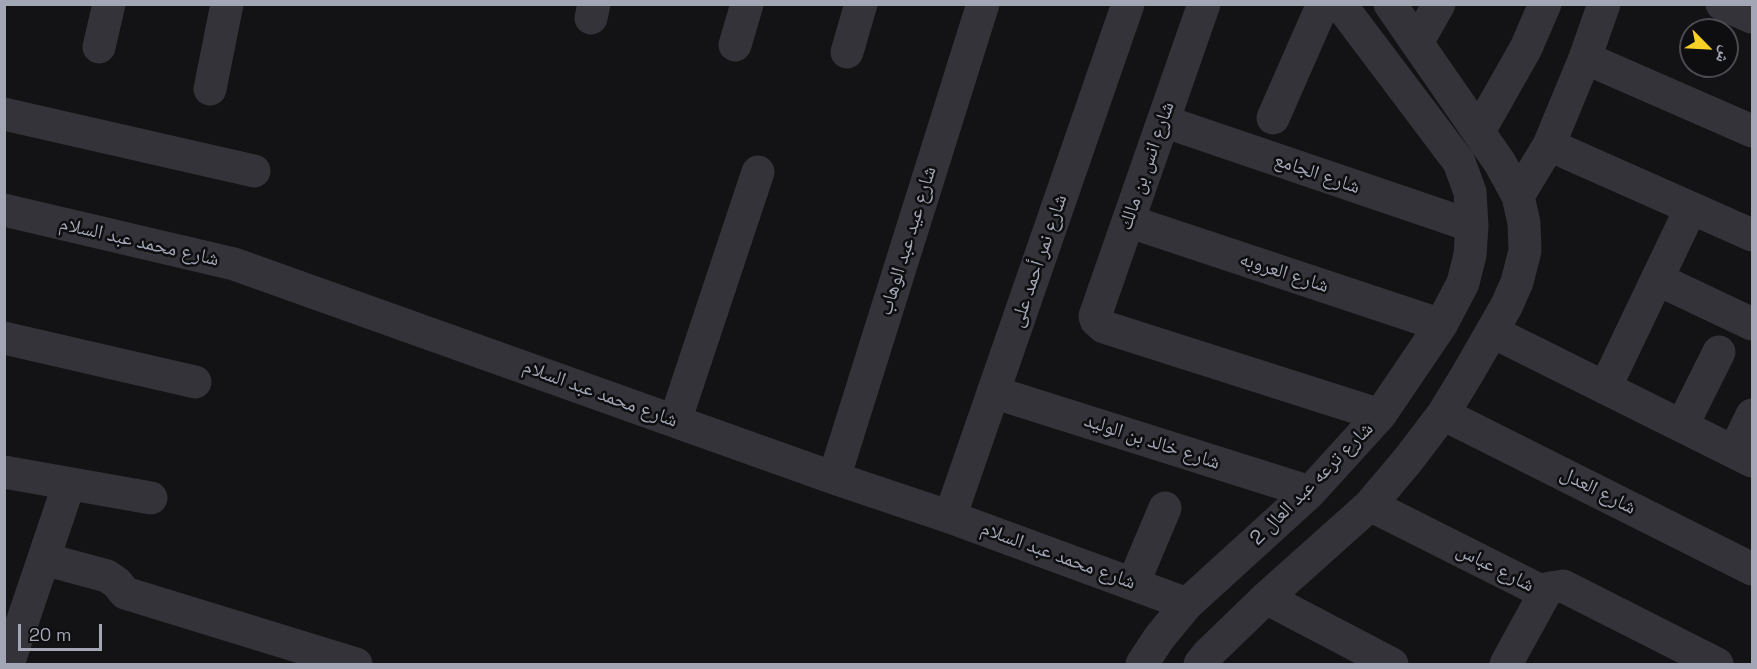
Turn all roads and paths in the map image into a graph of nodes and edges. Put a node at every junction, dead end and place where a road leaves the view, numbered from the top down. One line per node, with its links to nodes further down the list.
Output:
1 (109, 4): 18 (street)
2 (226, 4): 21 (street)
3 (747, 4): 17 (street)
4 (861, 4): 19 (street)
5 (983, 4): 53 (street, شارع عيد عبد الوهاب)
6 (1128, 4): 45 (street, شارع نمر أحمد على)
7 (1204, 4): 24 (street, شارع انس بن مالك)
8 (1323, 4): 23 (street)
9 (1341, 4): 34 (street, شارع ترعه عبد العال 2)
10 (1390, 4): 16 (street)
11 (1439, 4): 16 (street)
12 (1545, 4): 25 (street)
13 (1604, 4): 20 (street)
14 (1722, 4): 15 (street)
15 (1752, 17)
16 (1418, 43): 25 (street)
17 (735, 45)
18 (99, 47)
19 (847, 52)
20 (1585, 58): 26 (street); 27 (street)
21 (210, 89)
22 (4, 114): 28 (street)
23 (1273, 117)
24 (1163, 121): 33 (street, شارع انس بن مالك); 34 (street, شارع الجامع)
25 (1479, 131): 30 (street)
26 (1752, 131)
27 (1549, 145): 30 (street); 31 (street)
28 (254, 171)
29 (758, 172): 49 (street)
30 (1518, 196): 38 (street)
31 (1691, 208): 35 (street); 36 (street)
32 (4, 210): 49 (street, شارع محمد عبد السلام)
33 (1128, 221): 40 (street, شارع العروبه); 46 (street, شارع انس بن مالك)
34 (1472, 226): 37 (street, شارع ترعه عبد العال 2)
35 (1752, 235)
36 (1657, 279): 39 (street); 44 (street)
37 (1463, 283): 38 (street); 40 (street, شارع ترعه عبد العال 2)
38 (1500, 318): 44 (street); 47 (street)
39 (1752, 324)
40 (1441, 325): 46 (street, شارع ترعه عبد العال 2)
41 (4, 338): 43 (street)
42 (1719, 352): 50 (street)
43 (195, 382)
44 (1605, 388): 50 (street)
45 (993, 392): 55 (street, شارع خالد بن الوليد); 59 (street, شارع نمر أحمد على)
46 (1380, 414): 55 (street, شارع ترعه عبد العال 2)
47 (1443, 414): 57 (street); 61 (street, شارع العدل)
48 (1752, 416): 51 (street)
49 (675, 421): 53 (street, شارع محمد عبد السلام)
50 (1682, 426): 51 (street)
51 (1743, 457)
52 (4, 472): 54 (street)
53 (834, 478): 59 (street, شارع محمد عبد السلام)
54 (69, 484): 56 (street); 60 (street)
55 (1310, 492): 65 (street, شارع ترعه عبد العال 2)
56 (151, 498)
57 (1370, 505): 63 (street, شارع عباس); 64 (street)
58 (1165, 508): 62 (street)
59 (950, 517): 62 (street, شارع محمد عبد السلام)
60 (44, 559): 66 (street); 69 (street)
61 (1752, 568)
62 (1133, 584): 65 (street, شارع محمد عبد السلام)
63 (1545, 593): 68 (street); 72 (street, شارع عباس)
64 (1266, 598): 67 (street); 71 (street)
65 (1187, 604): 70 (street, شارع ترعه عبد العال 2)
66 (11, 657)
67 (1211, 661)
68 (1514, 662)
69 (356, 664)
70 (1142, 664)
71 (1392, 664)
72 (1717, 664)

